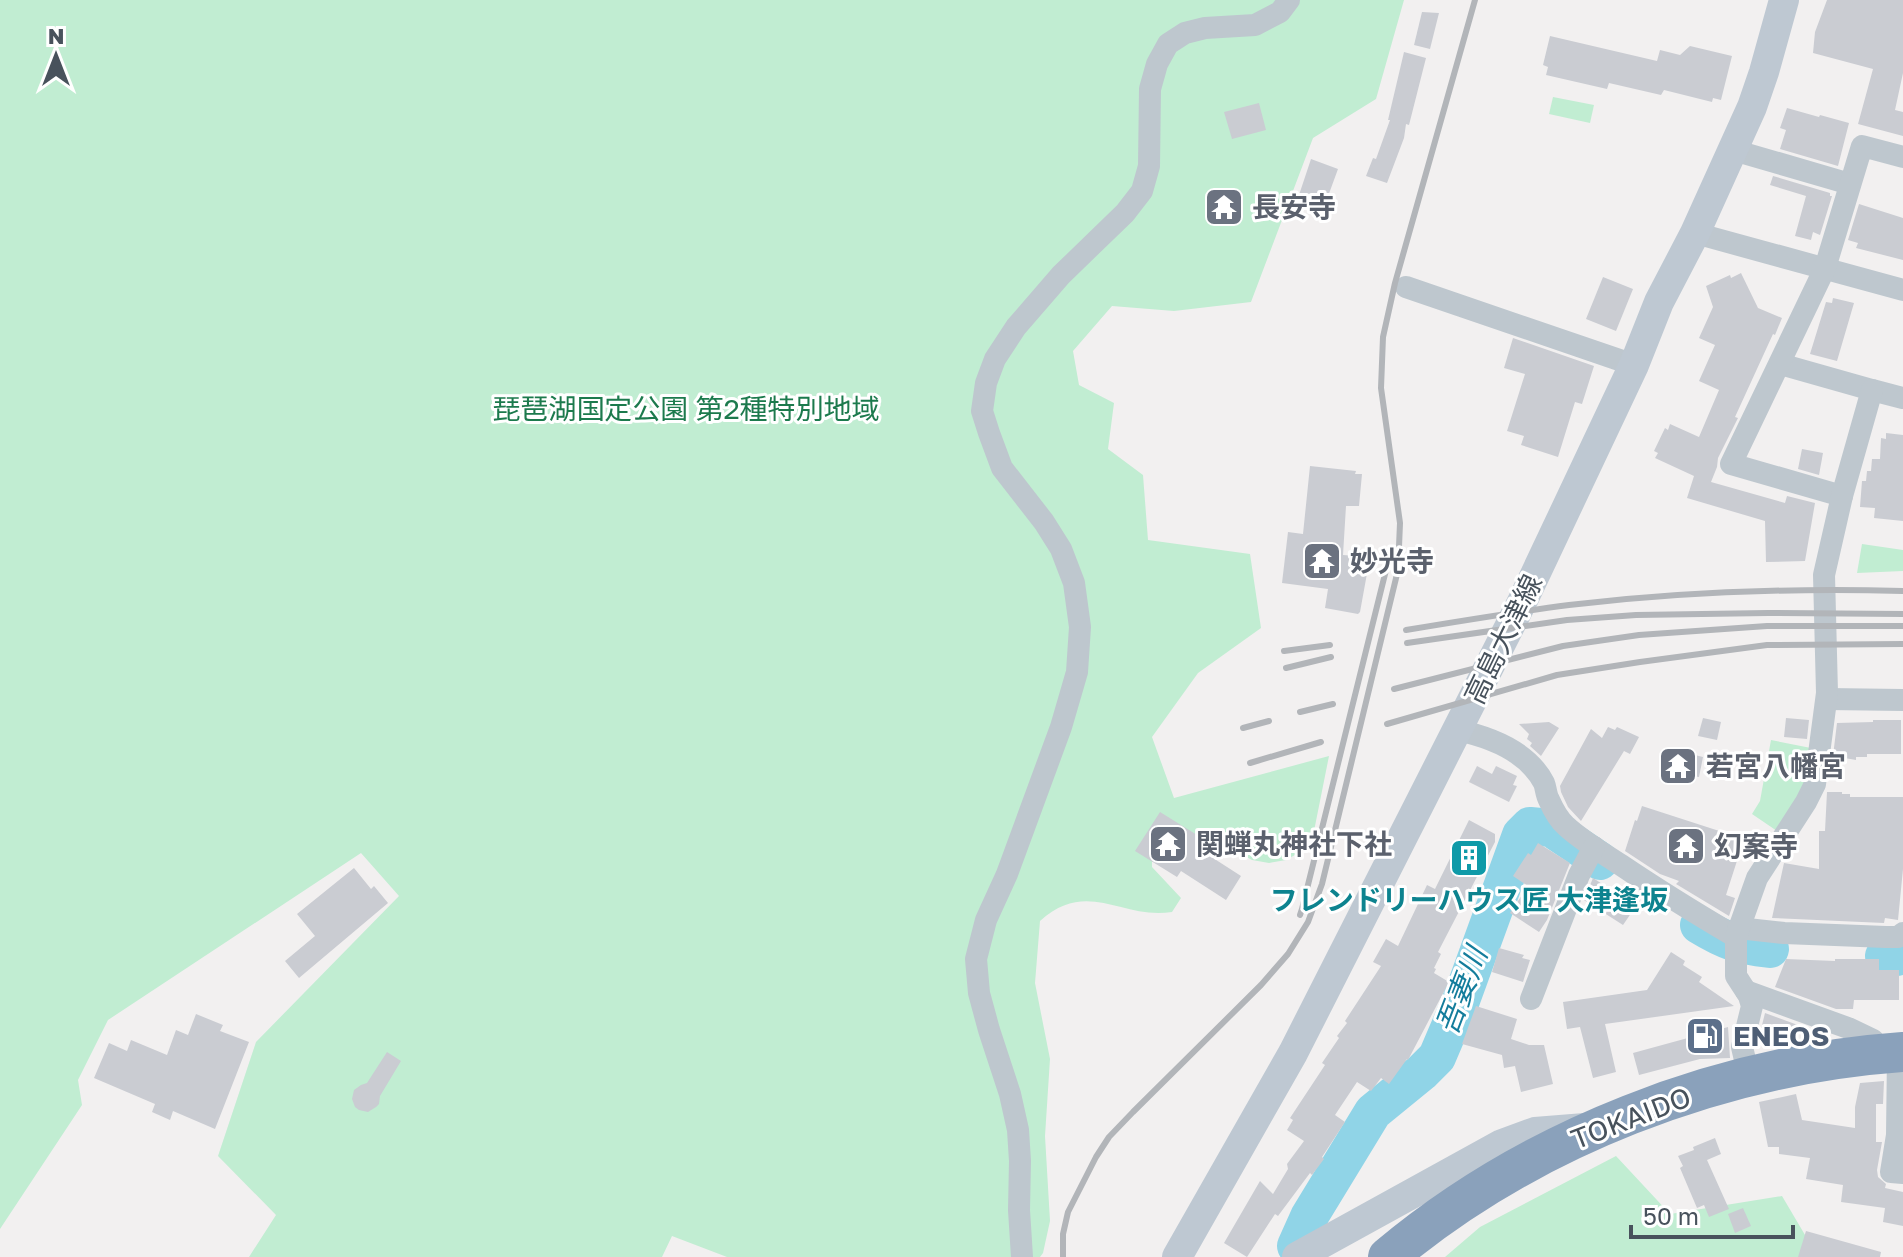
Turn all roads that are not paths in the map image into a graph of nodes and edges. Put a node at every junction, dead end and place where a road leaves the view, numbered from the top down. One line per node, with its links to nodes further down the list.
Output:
1 (1289, 0): 27 (street)
2 (1784, 0): 3 (main road, 高島大津線)
3 (1733, 150): 5 (street); 6 (main road, 高島大津線)
4 (1903, 157): 5 (street)
5 (1850, 184): 7 (street)
6 (1695, 233): 7 (street); 11 (main road, 高島大津線)
7 (1825, 268): 9 (street); 10 (street)
8 (1406, 287): 11 (street)
9 (1903, 290)
10 (1780, 364): 12 (street); 14 (street)
11 (1634, 365): 17 (main road, 高島大津線)
12 (1872, 390): 13 (street); 14 (street)
13 (1903, 398)
14 (1842, 496): 15 (street)
15 (1827, 696): 16 (street); 20 (street)
16 (1903, 700)
17 (1457, 730): 18 (street); 28 (main road, 高島大津線)
18 (1591, 854): 20 (street); 22 (street)
19 (1903, 933): 20 (street)
20 (1736, 938): 21 (street)
21 (1746, 991): 23 (street); 24 (street)
22 (1531, 999)
23 (1895, 1053): 24 (highway, TOKAIDO); 26 (street)
24 (1749, 1077): 25 (highway, TOKAIDO)
25 (1599, 1127): 29 (main road); 30 (highway, TOKAIDO)
26 (1903, 1173)
27 (1022, 1257)
28 (1177, 1257)
29 (1297, 1257)
30 (1388, 1257)

